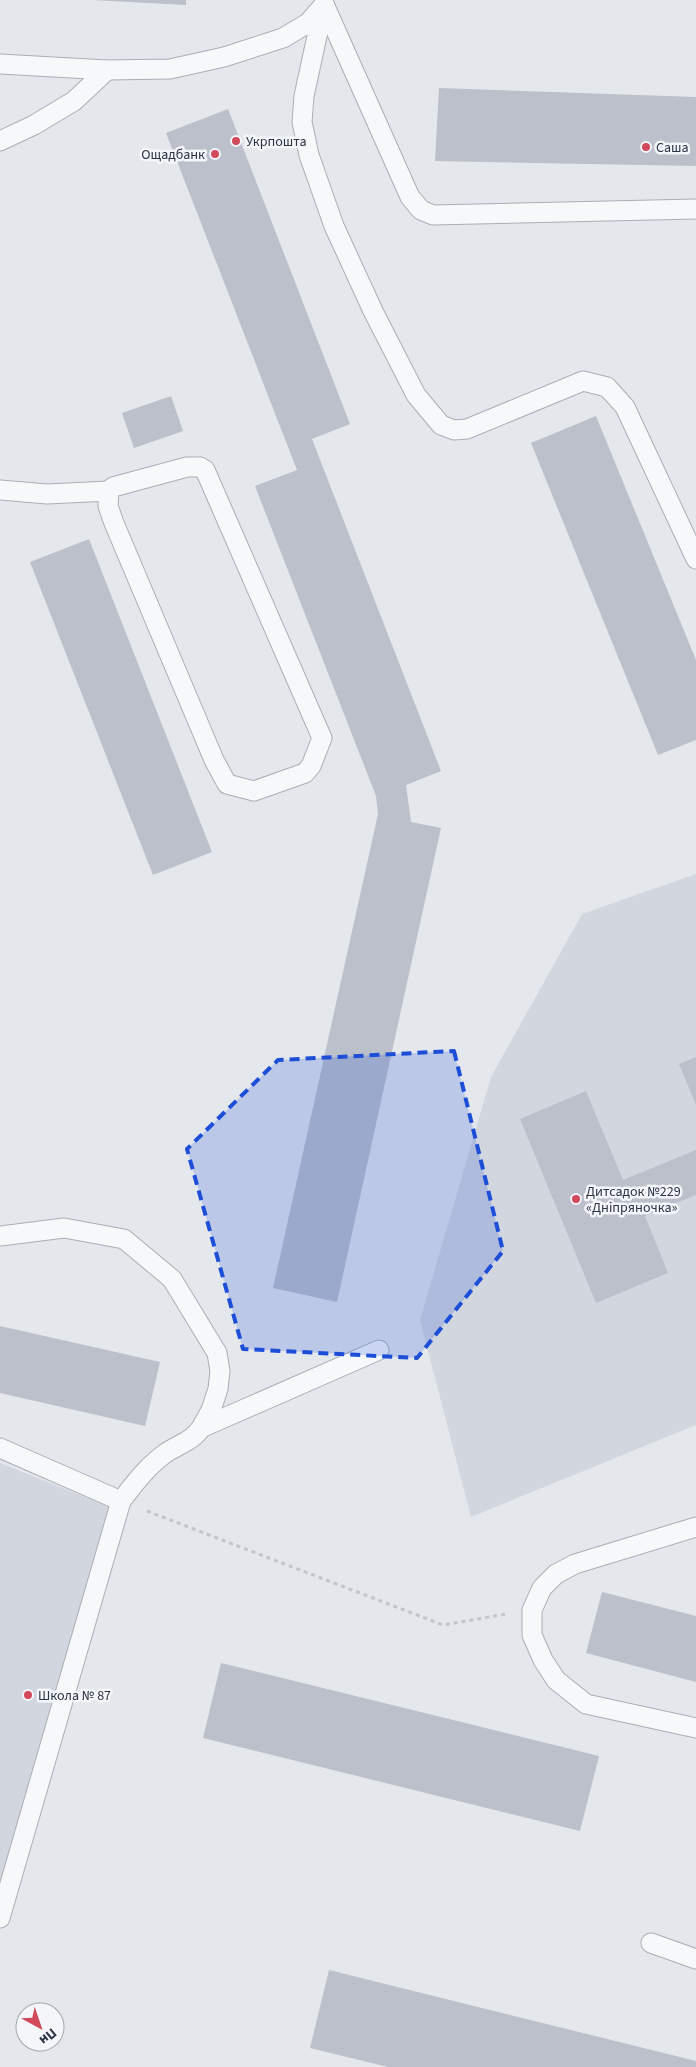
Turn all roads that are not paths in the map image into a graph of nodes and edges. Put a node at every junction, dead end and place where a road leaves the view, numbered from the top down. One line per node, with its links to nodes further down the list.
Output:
1 (324, 2): 3 (lane); 5 (lane); 8 (lane)
2 (0, 64): 3 (lane)
3 (107, 70): 4 (lane)
4 (0, 142)
5 (696, 209)
6 (0, 490): 7 (lane)
7 (109, 492): 7 (lane)
8 (696, 559)
9 (0, 1236): 11 (lane)
10 (379, 1350): 11 (lane)
11 (202, 1428): 13 (lane)
12 (0, 1448): 13 (lane)
13 (121, 1501): 16 (lane)
14 (696, 1527): 15 (lane)
15 (696, 1728)
16 (0, 1918)
17 (651, 1944): 18 (lane)
18 (696, 1959)

